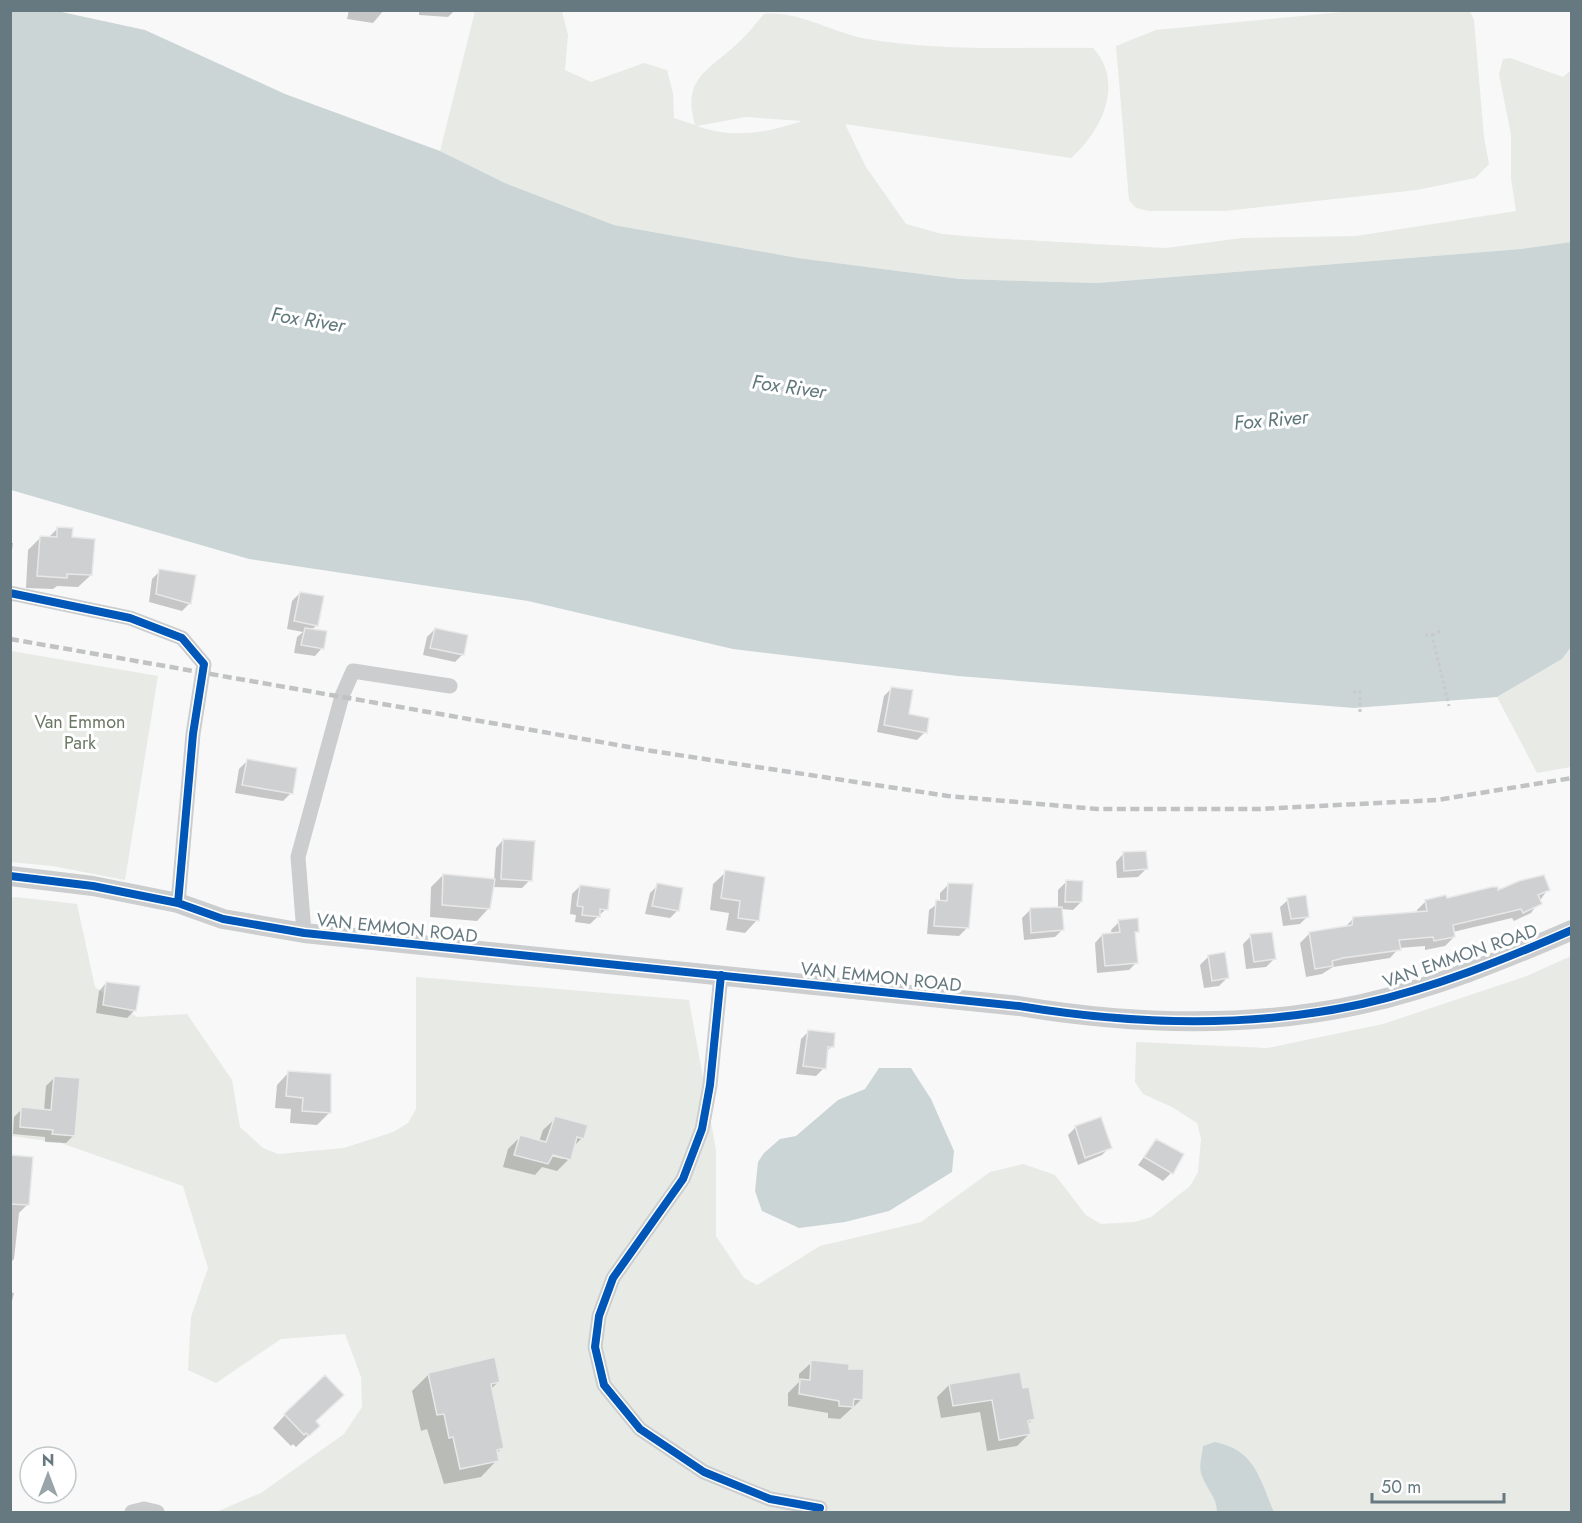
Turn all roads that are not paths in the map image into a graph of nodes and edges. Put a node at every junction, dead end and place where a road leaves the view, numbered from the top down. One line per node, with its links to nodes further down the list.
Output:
1 (10, 593): 4 (street)
2 (450, 686): 6 (street)
3 (10, 876): 4 (street, VAN EMMON ROAD)
4 (178, 903): 6 (street, VAN EMMON ROAD)
5 (1572, 930): 7 (street, VAN EMMON ROAD)
6 (304, 933): 7 (street, VAN EMMON ROAD)
7 (721, 975): 8 (street)
8 (820, 1508)
9 (132, 1512): 10 (street)
10 (157, 1512)

